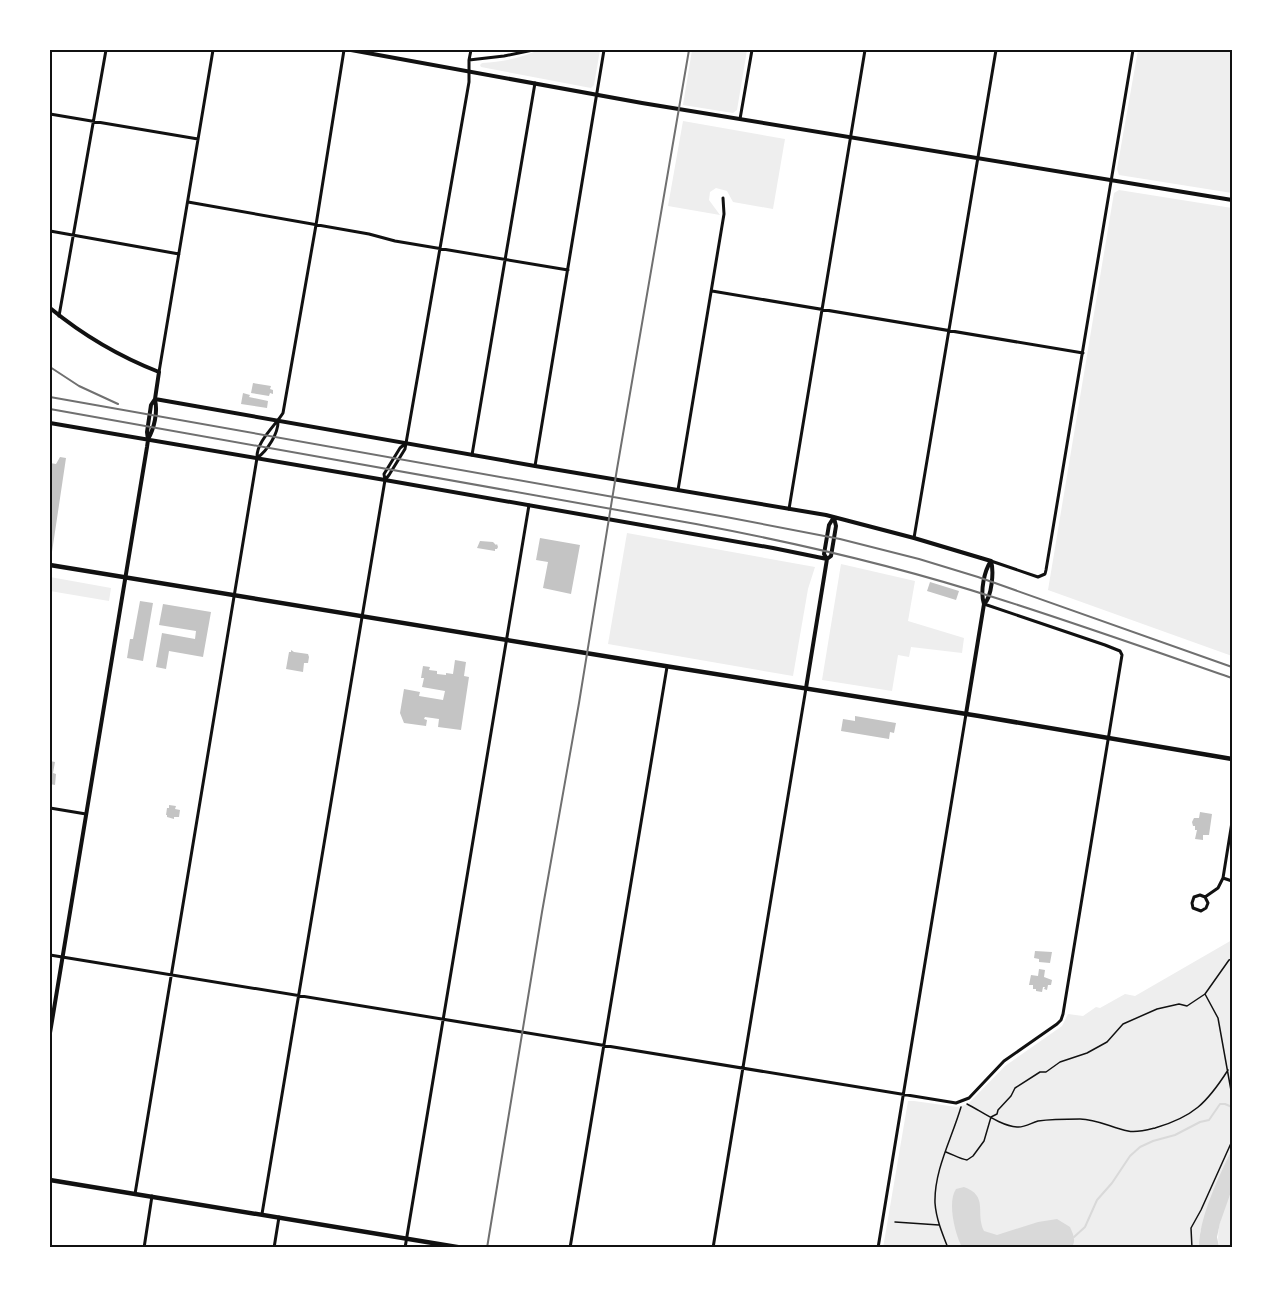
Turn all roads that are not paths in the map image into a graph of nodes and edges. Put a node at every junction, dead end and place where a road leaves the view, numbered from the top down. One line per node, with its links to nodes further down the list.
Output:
1 (106, 50): 18 (street)
2 (213, 50): 20 (street)
3 (344, 50): 26 (street)
4 (351, 50): 13 (street)
5 (471, 50): 12 (street)
6 (533, 50): 12 (street)
7 (604, 50): 15 (street)
8 (752, 50): 17 (street)
9 (865, 50): 19 (street)
10 (996, 50): 21 (street)
11 (1133, 50): 22 (street)
12 (469, 60): 13 (street)
13 (469, 71): 14 (street); 29 (street)
14 (535, 83): 15 (street); 31 (street)
15 (597, 95): 17 (street); 32 (street)
16 (50, 114): 18 (street)
17 (740, 119): 19 (street)
18 (94, 121): 20 (street); 28 (street)
19 (850, 138): 21 (street); 35 (street)
20 (198, 140): 25 (street)
21 (977, 158): 22 (street); 37 (street)
22 (1112, 181): 24 (street); 38 (street)
23 (723, 198): 33 (street)
24 (1233, 200)
25 (188, 202): 26 (street); 30 (street)
26 (315, 225): 29 (street); 41 (street)
27 (50, 231): 28 (street)
28 (74, 236): 30 (street); 36 (street)
29 (441, 248): 31 (street); 44 (street)
30 (179, 254): 39 (street)
31 (504, 259): 32 (street); 45 (street)
32 (568, 270): 47 (street)
33 (712, 291): 35 (street); 49 (street)
34 (50, 308): 36 (street)
35 (822, 309): 37 (street); 51 (street)
36 (59, 316): 39 (street)
37 (949, 330): 38 (street); 53 (street)
38 (1083, 352): 55 (street)
39 (159, 372): 40 (street)
40 (155, 399): 41 (street); 43 (street)
41 (278, 420): 44 (street); 46 (street)
42 (50, 423): 43 (street)
43 (148, 440): 46 (street); 57 (street)
44 (406, 443): 45 (street); 48 (street)
45 (472, 455): 47 (street)
46 (257, 458): 48 (street); 58 (street)
47 (535, 466): 49 (street)
48 (385, 480): 50 (street); 60 (street)
49 (678, 490): 51 (street)
50 (529, 505): 54 (street); 61 (street)
51 (789, 510): 52 (street)
52 (834, 517): 53 (street); 54 (street)
53 (914, 538): 55 (street)
54 (827, 559): 63 (street)
55 (991, 561): 59 (street)
56 (50, 565): 57 (main road)
57 (125, 577): 58 (main road); 68 (street)
58 (234, 595): 60 (main road); 75 (street)
59 (984, 604): 64 (street); 65 (street)
60 (361, 616): 61 (main road); 76 (street)
61 (507, 640): 62 (main road); 77 (street)
62 (667, 667): 63 (main road); 79 (street)
63 (806, 688): 64 (main road); 80 (street)
64 (966, 714): 65 (main road); 81 (street)
65 (1109, 738): 66 (main road); 81 (street)
66 (1233, 759)
67 (50, 808): 68 (street)
68 (86, 814): 74 (street)
69 (1233, 822): 70 (street)
70 (1223, 878): 71 (street); 72 (street)
71 (1233, 881)
72 (1205, 897): 72 (street)
73 (50, 955): 74 (street)
74 (62, 957): 75 (street); 78 (street)
75 (171, 975): 76 (street); 83 (street)
76 (298, 995): 77 (street); 85 (street)
77 (442, 1020): 79 (street); 87 (street)
78 (50, 1033)
79 (603, 1046): 80 (street); 92 (street)
80 (742, 1068): 81 (street); 93 (street)
81 (903, 1095): 94 (street)
82 (50, 1179): 83 (main road)
83 (135, 1194): 84 (main road)
84 (152, 1196): 85 (main road); 88 (street)
85 (262, 1214): 86 (main road)
86 (279, 1217): 87 (main road); 89 (street)
87 (406, 1238): 90 (street); 91 (main road)
88 (144, 1248)
89 (274, 1248)
90 (405, 1248)
91 (463, 1248)
92 (570, 1248)
93 (713, 1248)
94 (878, 1248)

